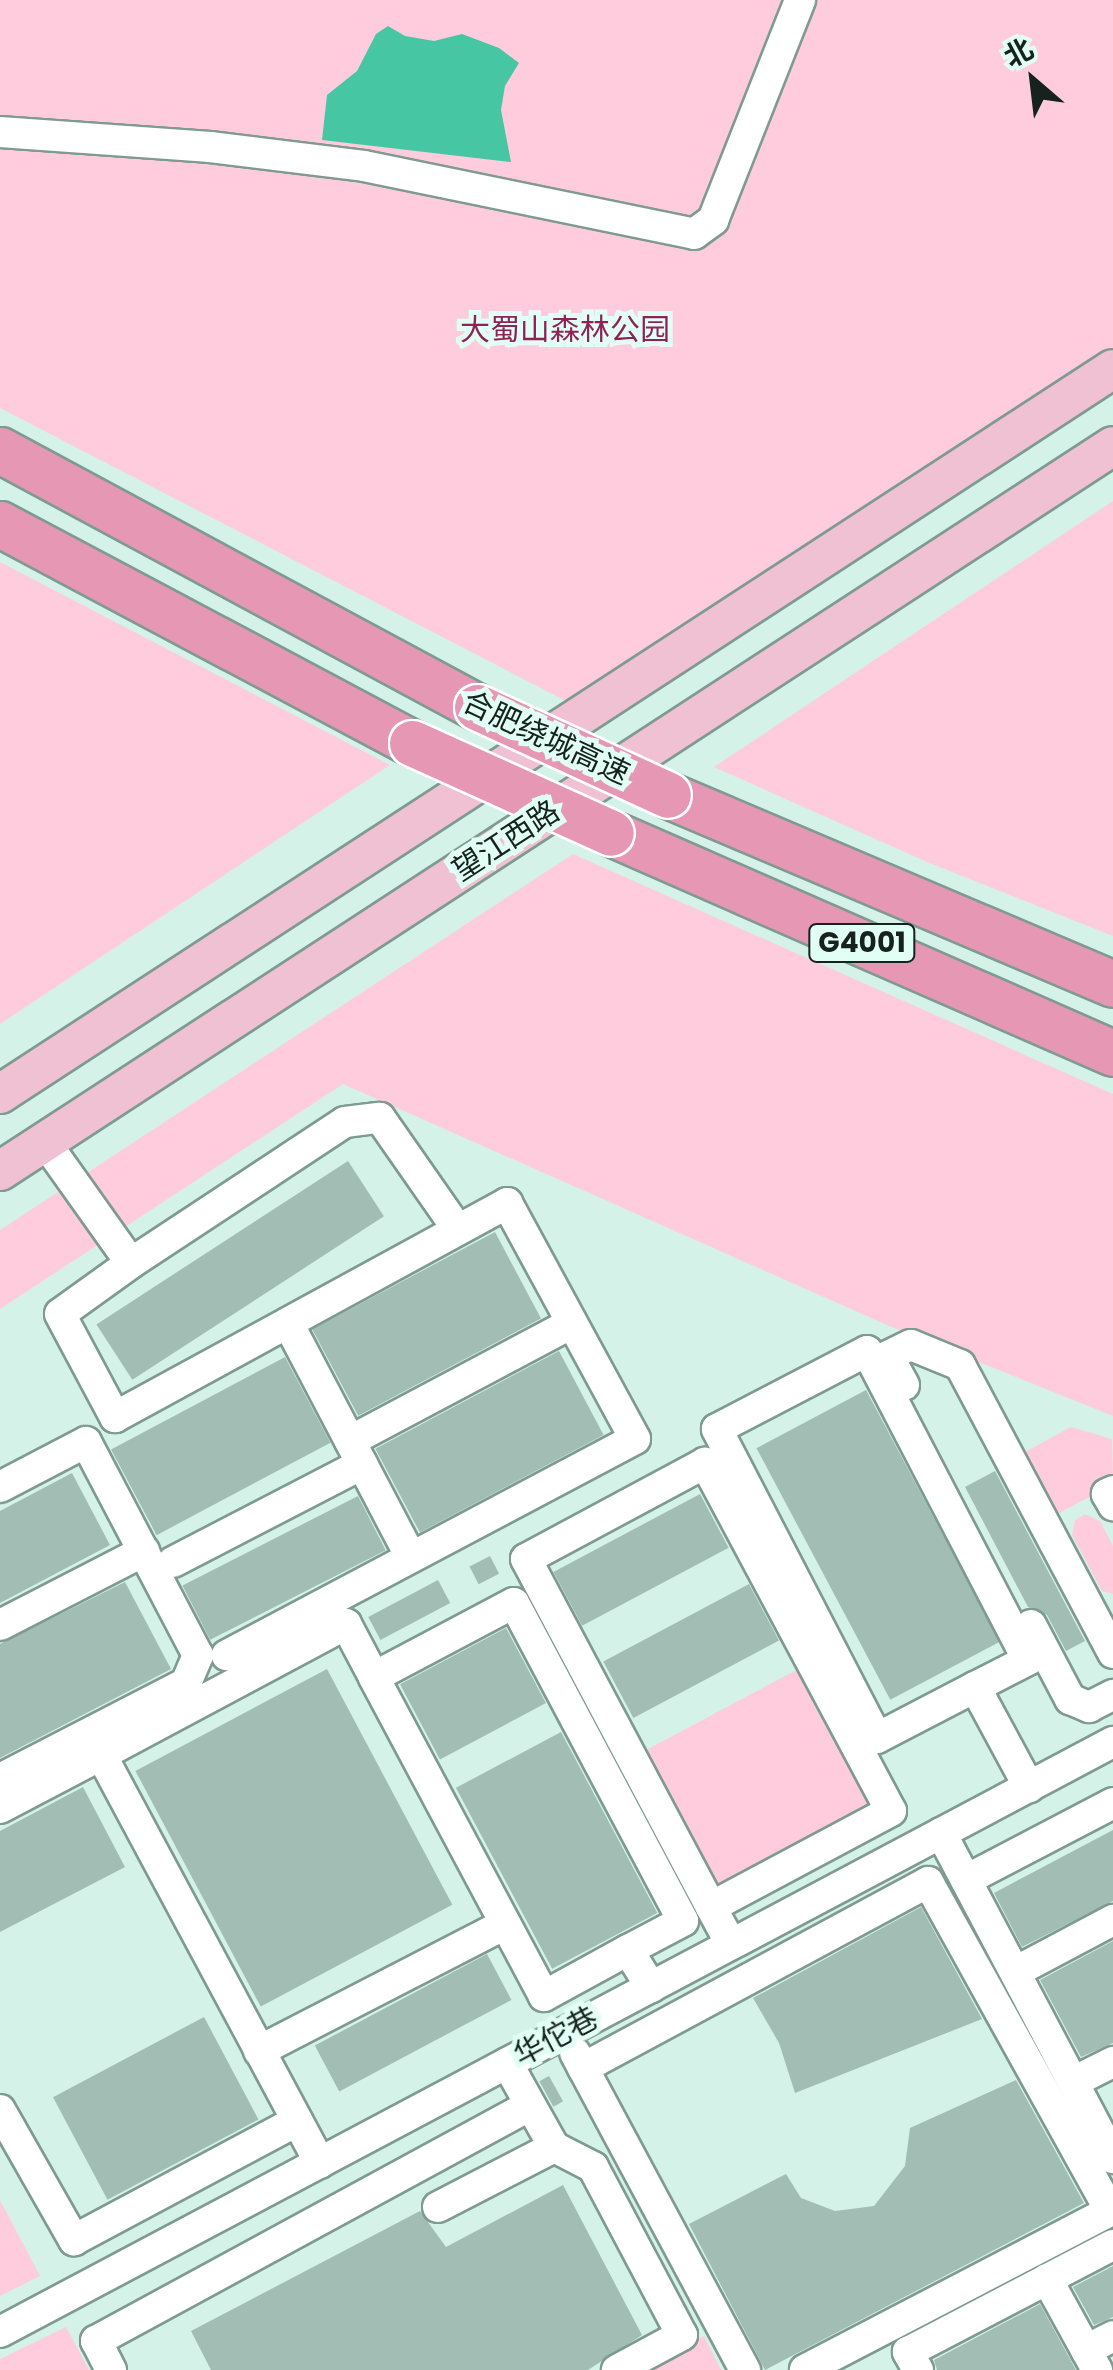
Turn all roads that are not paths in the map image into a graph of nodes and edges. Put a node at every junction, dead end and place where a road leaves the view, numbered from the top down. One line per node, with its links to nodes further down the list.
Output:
1 (800, 0): 2 (street)
2 (0, 132)
3 (1113, 369): 9 (main road)
4 (1113, 446): 10 (main road, 望江西路)
5 (0, 450): 7 (highway, 合肥绕城高速 / G4001, bridge)
6 (0, 524): 8 (highway, 合肥绕城高速 / G4001, bridge)
7 (1113, 984)
8 (1113, 1054)
9 (0, 1094)
10 (45, 1142): 11 (main road, 望江西路); 13 (street)
11 (0, 1172)
12 (458, 1230): 13 (street); 14 (street); 15 (street)
13 (131, 1263): 14 (street)
14 (288, 1323): 16 (street)
15 (572, 1324): 16 (street); 21 (street)
16 (356, 1452): 21 (street); 22 (street)
17 (4, 1476): 20 (street)
18 (1113, 1491): 19 (street)
19 (1113, 1506)
20 (144, 1551): 23 (street); 31 (street)
21 (411, 1558): 25 (street)
22 (172, 1562)
23 (0, 1625)
24 (1113, 1653): 28 (street)
25 (226, 1655)
26 (374, 1677): 30 (street); 39 (street); 41 (street)
27 (975, 1687): 27 (street); 32 (street)
28 (1109, 1707)
29 (1113, 1742): 32 (street, 华佗巷)
30 (102, 1756): 34 (street); 45 (street)
31 (0, 1778)
32 (1029, 1787): 35 (street, 华佗巷)
33 (1113, 1803): 36 (street)
34 (0, 1808)
35 (942, 1833): 36 (street); 40 (street, 华佗巷)
36 (966, 1880): 42 (street)
37 (711, 1906): 37 (street); 40 (street)
38 (1113, 1920): 42 (street)
39 (506, 1924): 41 (street); 45 (street)
40 (732, 1944): 43 (street, 华佗巷)
41 (628, 1950): 43 (street)
42 (1015, 1972): 49 (street)
43 (651, 1987): 44 (street, 华佗巷)
44 (564, 2033): 47 (street, 华佗巷); 48 (street)
45 (260, 2051): 52 (street)
46 (1113, 2062): 49 (street)
47 (507, 2063): 50 (street); 55 (street, 华佗巷)
48 (583, 2068): 63 (street); 64 (street)
49 (1073, 2082): 54 (street)
50 (530, 2105): 53 (street); 61 (street)
51 (0, 2110): 52 (street)
52 (297, 2121): 55 (street)
53 (554, 2146): 56 (street); 62 (street)
54 (1113, 2158)
55 (320, 2163): 59 (street, 华佗巷)
56 (438, 2207)
57 (1113, 2244): 58 (street)
58 (1047, 2279): 60 (street); 65 (street)
59 (13, 2325)
60 (1098, 2352)
61 (111, 2370)
62 (617, 2370)
63 (745, 2370)
64 (804, 2370)
65 (918, 2370)

